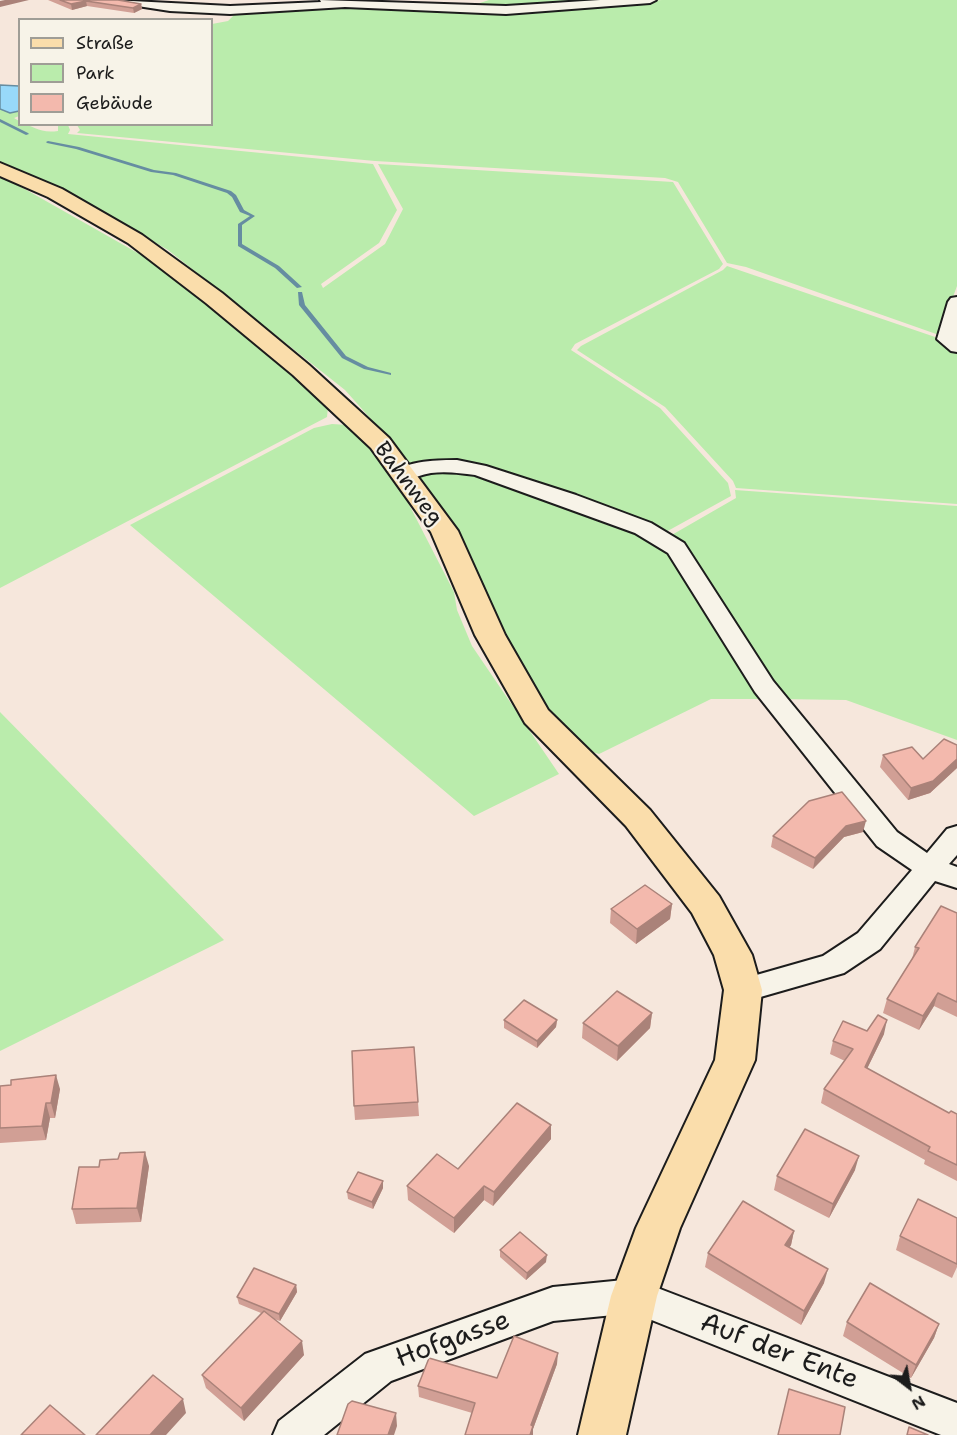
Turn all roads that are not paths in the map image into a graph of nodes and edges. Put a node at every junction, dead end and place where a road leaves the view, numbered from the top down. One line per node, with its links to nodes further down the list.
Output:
1 (118, 0): 4 (street)
2 (326, 0): 4 (street)
3 (651, 0): 4 (street)
4 (352, 4)
5 (0, 169): 8 (main road, Bahnweg)
6 (957, 302): 7 (street)
7 (957, 347)
8 (405, 474): 10 (street); 11 (main road, Bahnweg)
9 (957, 836): 10 (street)
10 (943, 873): 11 (street)
11 (743, 990): 12 (main road)
12 (634, 1296): 13 (street, Auf der Ente); 14 (street, Hofgasse); 15 (main road)
13 (957, 1422)
14 (293, 1435)
15 (602, 1435)

